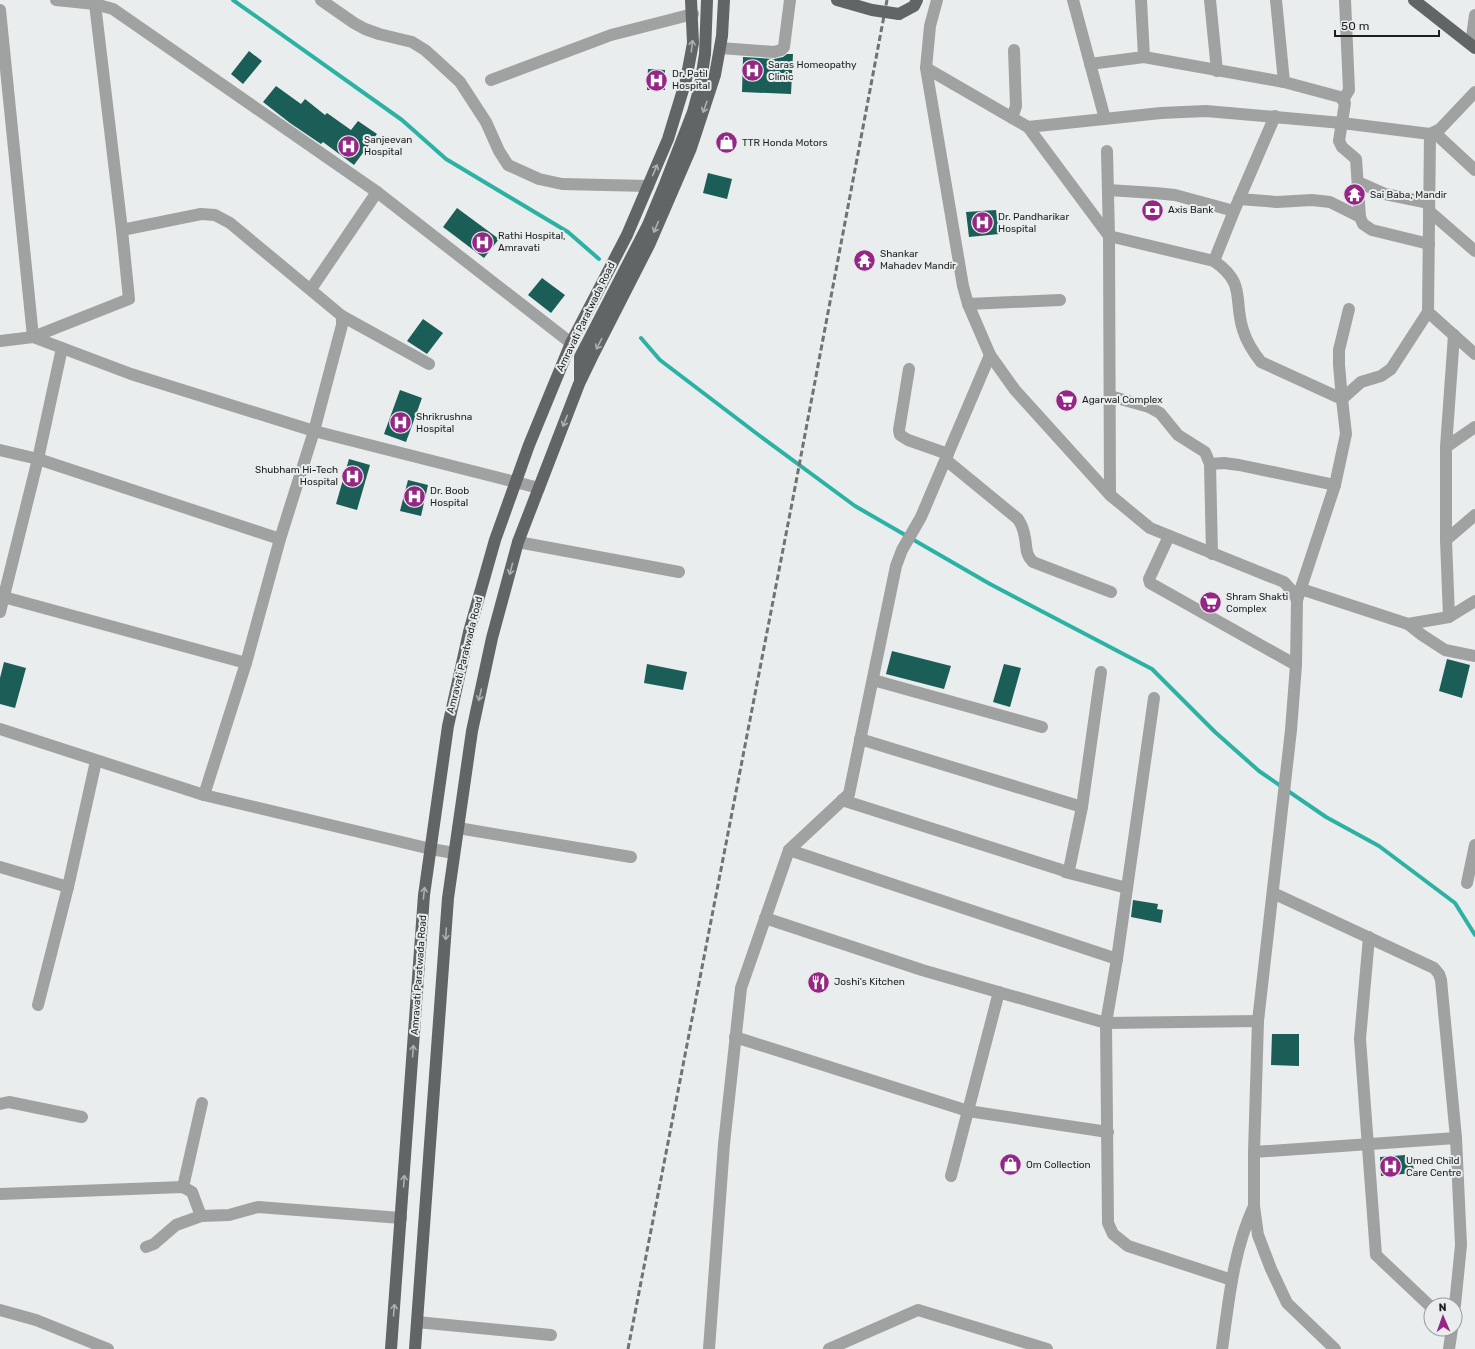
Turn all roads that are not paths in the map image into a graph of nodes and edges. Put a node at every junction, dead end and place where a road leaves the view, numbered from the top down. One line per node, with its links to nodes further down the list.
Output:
1 (56, 0): 16 (street)
2 (321, 0): 40 (street)
3 (691, 0): 18 (main road, Amravati Paratwada Road)
4 (707, 0): 63 (main road, Amravati Paratwada Road)
5 (724, 0): 21 (main road)
6 (790, 0): 21 (street)
7 (837, 0): 8 (main road, bridge)
8 (917, 0)
9 (937, 0): 25 (street)
10 (1073, 0): 24 (street)
11 (1141, 0): 23 (street)
12 (1210, 0): 26 (street)
13 (1276, 0): 28 (street)
14 (1345, 0): 30 (street)
15 (1414, 0): 20 (main road)
16 (96, 4): 42 (street); 47 (street)
17 (0, 10): 59 (street)
18 (693, 14): 27 (street); 40 (main road, Amravati Paratwada Road, one-way to 18)
19 (1475, 14): 20 (street)
20 (1473, 46)
21 (720, 48): 69 (main road, one-way to 69)
22 (1014, 50): 32 (street)
23 (1144, 57): 24 (street); 26 (street)
24 (1090, 64): 33 (street)
25 (926, 68): 32 (street); 54 (street)
26 (1216, 71): 28 (street)
27 (491, 80)
28 (1284, 82): 30 (street)
29 (1475, 92): 36 (street)
30 (1343, 100): 34 (street)
31 (1275, 116): 33 (street); 34 (street); 43 (street)
32 (1012, 118): 35 (street)
33 (1105, 119): 35 (street)
34 (1342, 123): 36 (street); 39 (street)
35 (1028, 127): 48 (street)
36 (1432, 134): 38 (street); 44 (street)
37 (1107, 151): 41 (street)
38 (1475, 170)
39 (1358, 182): 44 (street); 46 (street)
40 (648, 186): 61 (main road, Amravati Paratwada Road)
41 (1108, 190): 45 (street); 48 (street)
42 (377, 192): 52 (street); 61 (street)
43 (1239, 199): 45 (street); 46 (street)
44 (1429, 207): 49 (street); 50 (street)
45 (1234, 211): 51 (street)
46 (1360, 217): 49 (street)
47 (122, 230): 52 (street); 59 (street)
48 (1109, 236): 51 (street); 70 (street)
49 (1429, 244): 56 (street)
50 (1475, 251)
51 (1214, 261): 71 (street)
52 (311, 289): 57 (street)
53 (1060, 300): 54 (street)
54 (968, 304): 65 (street)
55 (1349, 309): 71 (street)
56 (1428, 312): 58 (street); 71 (street)
57 (342, 316): 66 (street); 73 (street)
58 (1454, 335): 64 (street); 74 (street)
59 (32, 337): 60 (street); 62 (street)
60 (0, 341)
61 (571, 342): 67 (main road, Amravati Paratwada Road)
62 (62, 348): 73 (street); 77 (street)
63 (582, 352): 67 (main road); 69 (main road)
64 (1475, 354)
65 (990, 355): 76 (street); 82 (street)
66 (429, 364)
67 (560, 369): 79 (main road, Amravati Paratwada Road)
68 (909, 369): 76 (street)
69 (579, 384): 81 (main road, one-way to 81)
70 (1110, 396): 78 (street); 82 (street)
71 (1342, 399): 80 (street)
72 (1475, 427): 74 (street)
73 (314, 431): 79 (street); 85 (street)
74 (1446, 447): 86 (street)
75 (0, 450): 77 (street)
76 (947, 457): 90 (street); 101 (street)
77 (38, 459): 85 (street); 92 (street)
78 (1210, 464): 80 (street); 88 (street)
79 (516, 483): 81 (street); 112 (main road, Amravati Paratwada Road)
80 (1335, 485): 91 (street)
81 (539, 488): 87 (main road)
82 (1110, 495): 84 (street)
83 (1475, 515): 86 (street)
84 (1169, 536): 88 (street); 99 (street)
85 (280, 539): 98 (street)
86 (1446, 540): 95 (street)
87 (518, 542): 89 (street); 110 (main road, one-way to 110)
88 (1212, 554): 91 (street)
89 (679, 572)
90 (1111, 592)
91 (1299, 594): 96 (street); 99 (street)
92 (2, 596): 94 (street); 98 (street)
93 (1475, 601): 95 (street)
94 (0, 612)
95 (1449, 617): 96 (street)
96 (1408, 624): 97 (street)
97 (1475, 656)
98 (246, 663): 107 (street)
99 (1296, 666): 121 (street)
100 (1101, 672): 109 (street)
101 (873, 680): 103 (street); 105 (street)
102 (1154, 698): 120 (street)
103 (1042, 727)
104 (0, 729): 106 (street)
105 (860, 738): 108 (street); 109 (street)
106 (96, 761): 107 (street); 119 (street)
107 (204, 795): 112 (street)
108 (842, 800): 113 (street); 117 (street)
109 (1082, 807): 117 (street)
110 (458, 828): 114 (main road); 115 (street)
111 (1475, 845): 118 (street)
112 (431, 849): 114 (street); 144 (main road, Amravati Paratwada Road, one-way to 112)
113 (789, 850): 122 (street); 124 (street)
114 (454, 853): 150 (main road, one-way to 150)
115 (631, 857)
116 (0, 867): 119 (street)
117 (1065, 872): 120 (street)
118 (1468, 883)
119 (68, 887): 126 (street)
120 (1127, 888): 124 (street)
121 (1273, 892): 123 (street); 127 (street)
122 (766, 918): 125 (street); 129 (street)
123 (1369, 937): 136 (street); 137 (street)
124 (1117, 959): 128 (street)
125 (999, 992): 128 (street); 133 (street)
126 (38, 1005)
127 (1258, 1022): 128 (street); 138 (street)
128 (1106, 1023): 135 (street)
129 (736, 1037): 133 (street); 156 (street)
130 (0, 1093): 131 (street)
131 (5, 1103): 134 (street)
132 (202, 1104): 140 (street)
133 (968, 1111): 135 (street); 139 (street)
134 (82, 1117)
135 (1108, 1132): 146 (street)
136 (1456, 1138): 137 (street); 147 (street)
137 (1367, 1144): 138 (street); 148 (street)
138 (1254, 1152): 142 (street)
139 (951, 1176)
140 (183, 1187): 141 (street); 143 (street)
141 (0, 1194)
142 (1254, 1206): 146 (street); 160 (street)
143 (201, 1216): 144 (street); 145 (street)
144 (401, 1218): 154 (main road, Amravati Paratwada Road, one-way to 144)
145 (146, 1247)
146 (1232, 1280): 159 (street)
147 (1455, 1297)
148 (1423, 1299)
149 (0, 1310): 153 (street)
150 (417, 1322): 151 (street); 155 (main road)
151 (551, 1335)
152 (1451, 1337): 161 (street)
153 (108, 1349)
154 (391, 1349)
155 (415, 1349)
156 (709, 1349)
157 (829, 1349): 158 (street)
158 (1046, 1349)
159 (1222, 1349)
160 (1335, 1349)
161 (1449, 1349)

